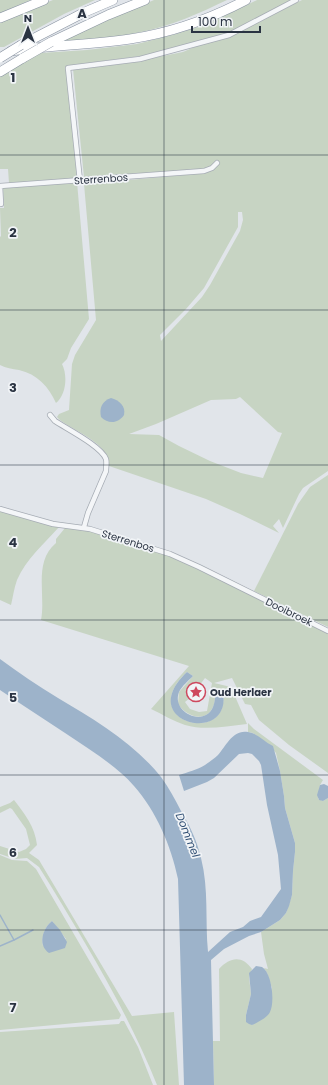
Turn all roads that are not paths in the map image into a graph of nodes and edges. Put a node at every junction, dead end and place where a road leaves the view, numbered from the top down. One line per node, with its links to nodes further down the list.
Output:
1 (44, 0): 6 (highway)
2 (114, 0): 8 (highway, bridge)
3 (145, 0): 9 (highway, bridge)
4 (246, 0): 7 (highway)
5 (296, 0): 11 (street)
6 (0, 18)
7 (0, 53)
8 (0, 58)
9 (0, 72)
10 (217, 163): 11 (street, Sterrenbos)
11 (80, 181): 12 (street, Sterrenbos)
12 (0, 204)
13 (50, 415): 15 (street)
14 (0, 509): 15 (street, Sterrenbos)
15 (84, 527): 16 (street, Sterrenbos)
16 (251, 592): 17 (street, Dooibroek)
17 (328, 631)

